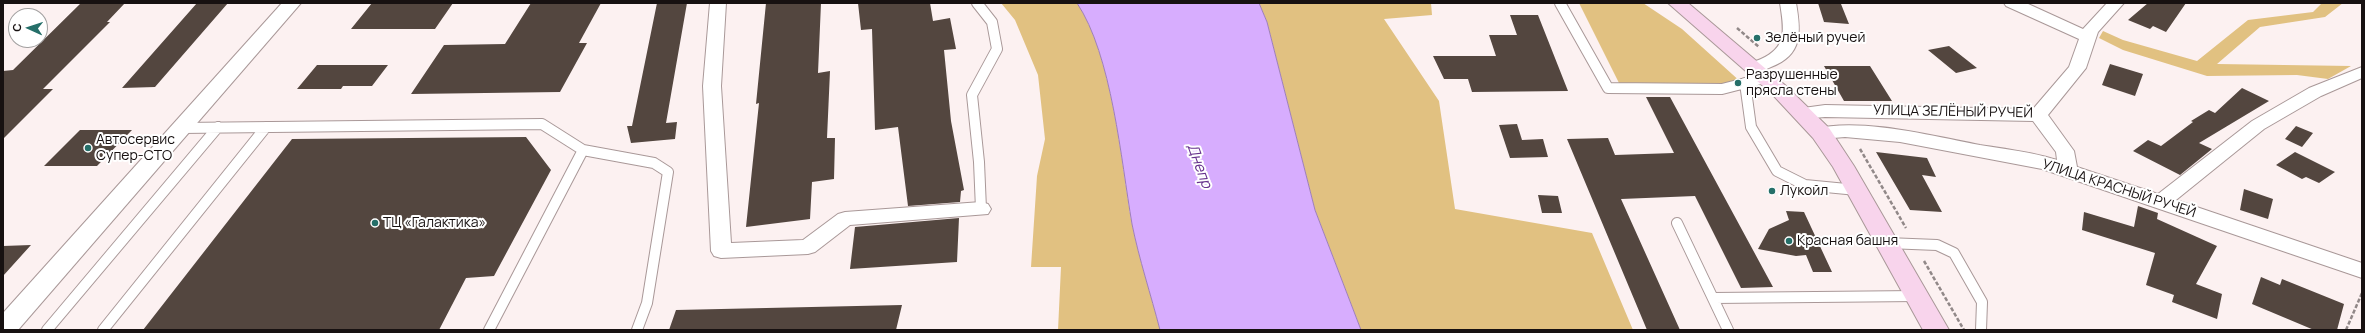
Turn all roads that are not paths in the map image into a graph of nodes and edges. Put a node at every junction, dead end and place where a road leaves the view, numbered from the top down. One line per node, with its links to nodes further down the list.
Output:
1 (292, 3): 16 (street)
2 (718, 3): 22 (street)
3 (977, 3): 22 (lane)
4 (1560, 3): 11 (lane)
5 (1677, 3): 11 (main road)
6 (1788, 3): 11 (street)
7 (2012, 3): 9 (street)
8 (2116, 3): 9 (street, УЛИЦА ЗЕЛЁНЫЙ РУЧЕЙ)
9 (2088, 37): 13 (street, УЛИЦА ЗЕЛЁНЫЙ РУЧЕЙ)
10 (2362, 72): 21 (street)
11 (1754, 76): 12 (main road); 20 (lane)
12 (1802, 113): 13 (street, УЛИЦА ЗЕЛЁНЫЙ РУЧЕЙ); 17 (main road)
13 (2038, 115): 19 (street)
14 (266, 126): 15 (lane); 18 (lane); 30 (lane)
15 (218, 127): 16 (lane); 29 (lane)
16 (181, 128): 28 (street)
17 (1821, 133): 19 (street, УЛИЦА КРАСНЫЙ РУЧЕЙ); 20 (main road)
18 (583, 150): 31 (lane); 32 (lane)
19 (2068, 170): 21 (street, УЛИЦА КРАСНЫЙ РУЧЕЙ)
20 (1857, 190): 24 (main road)
21 (2161, 202): 25 (street, УЛИЦА КРАСНЫЙ РУЧЕЙ)
22 (981, 209)
23 (1677, 223): 27 (lane)
24 (1887, 243): 26 (main road); 35 (lane)
25 (2362, 271)
26 (1916, 296): 27 (lane); 34 (main road)
27 (1714, 298): 33 (lane)
28 (3, 330)
29 (46, 330)
30 (103, 330)
31 (489, 330)
32 (637, 330)
33 (1728, 330)
34 (1936, 330)
35 (1981, 330)

